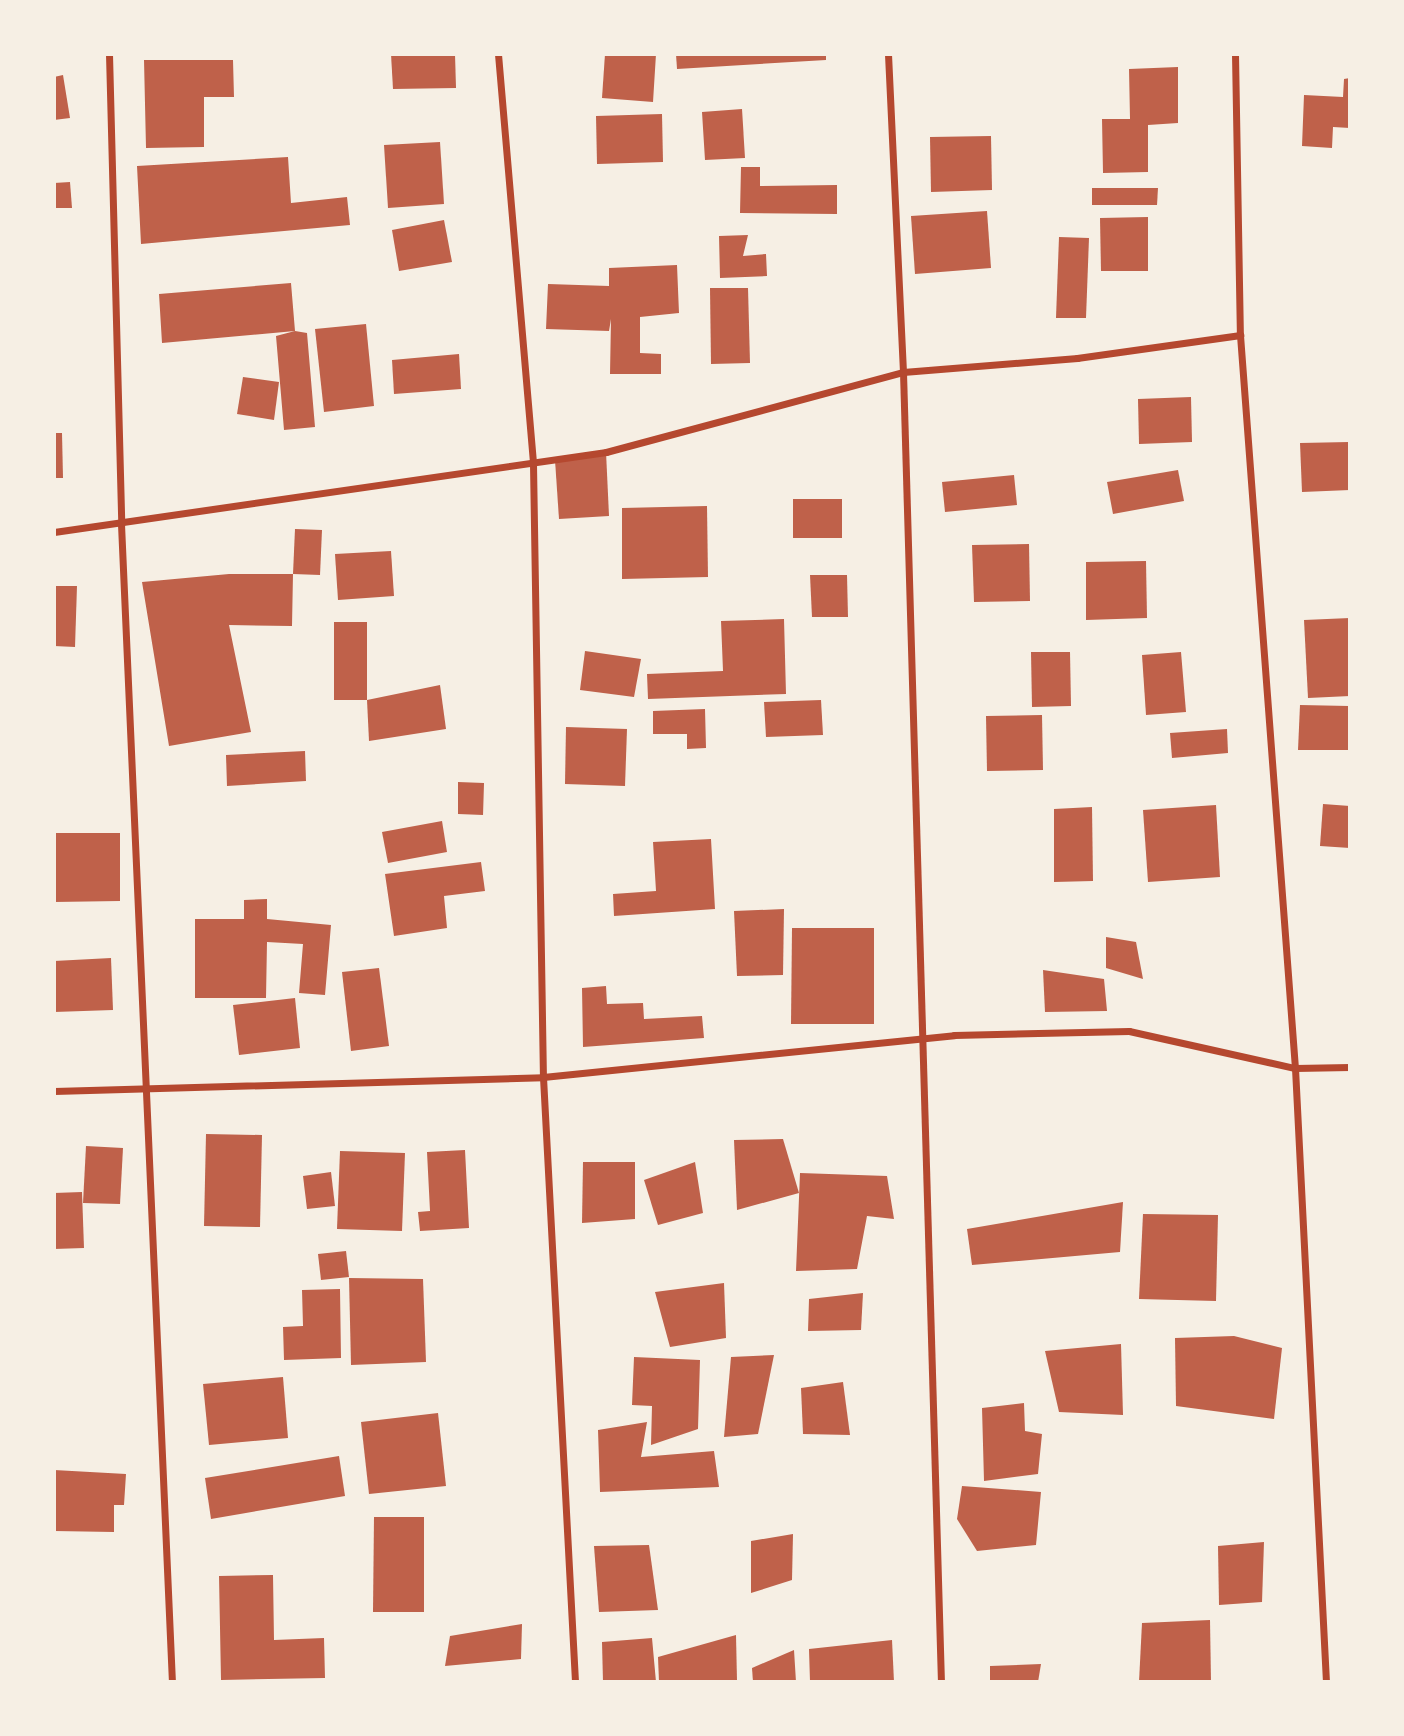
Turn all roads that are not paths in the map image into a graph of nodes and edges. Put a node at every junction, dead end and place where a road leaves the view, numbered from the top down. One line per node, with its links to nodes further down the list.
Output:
1 (109, 54): 8 (street)
2 (498, 54): 7 (street)
3 (888, 54): 6 (street)
4 (1235, 54): 5 (street)
5 (1240, 335): 6 (street); 12 (street)
6 (903, 372): 7 (street); 10 (street)
7 (533, 464): 8 (street); 13 (street)
8 (121, 524): 9 (street); 14 (street)
9 (54, 533)
10 (923, 1040): 12 (street); 13 (street); 18 (street)
11 (1350, 1067): 12 (street)
12 (1295, 1068): 19 (street)
13 (543, 1077): 14 (street); 17 (street)
14 (146, 1088): 15 (street); 16 (street)
15 (54, 1091)
16 (173, 1682)
17 (575, 1682)
18 (942, 1682)
19 (1326, 1682)

